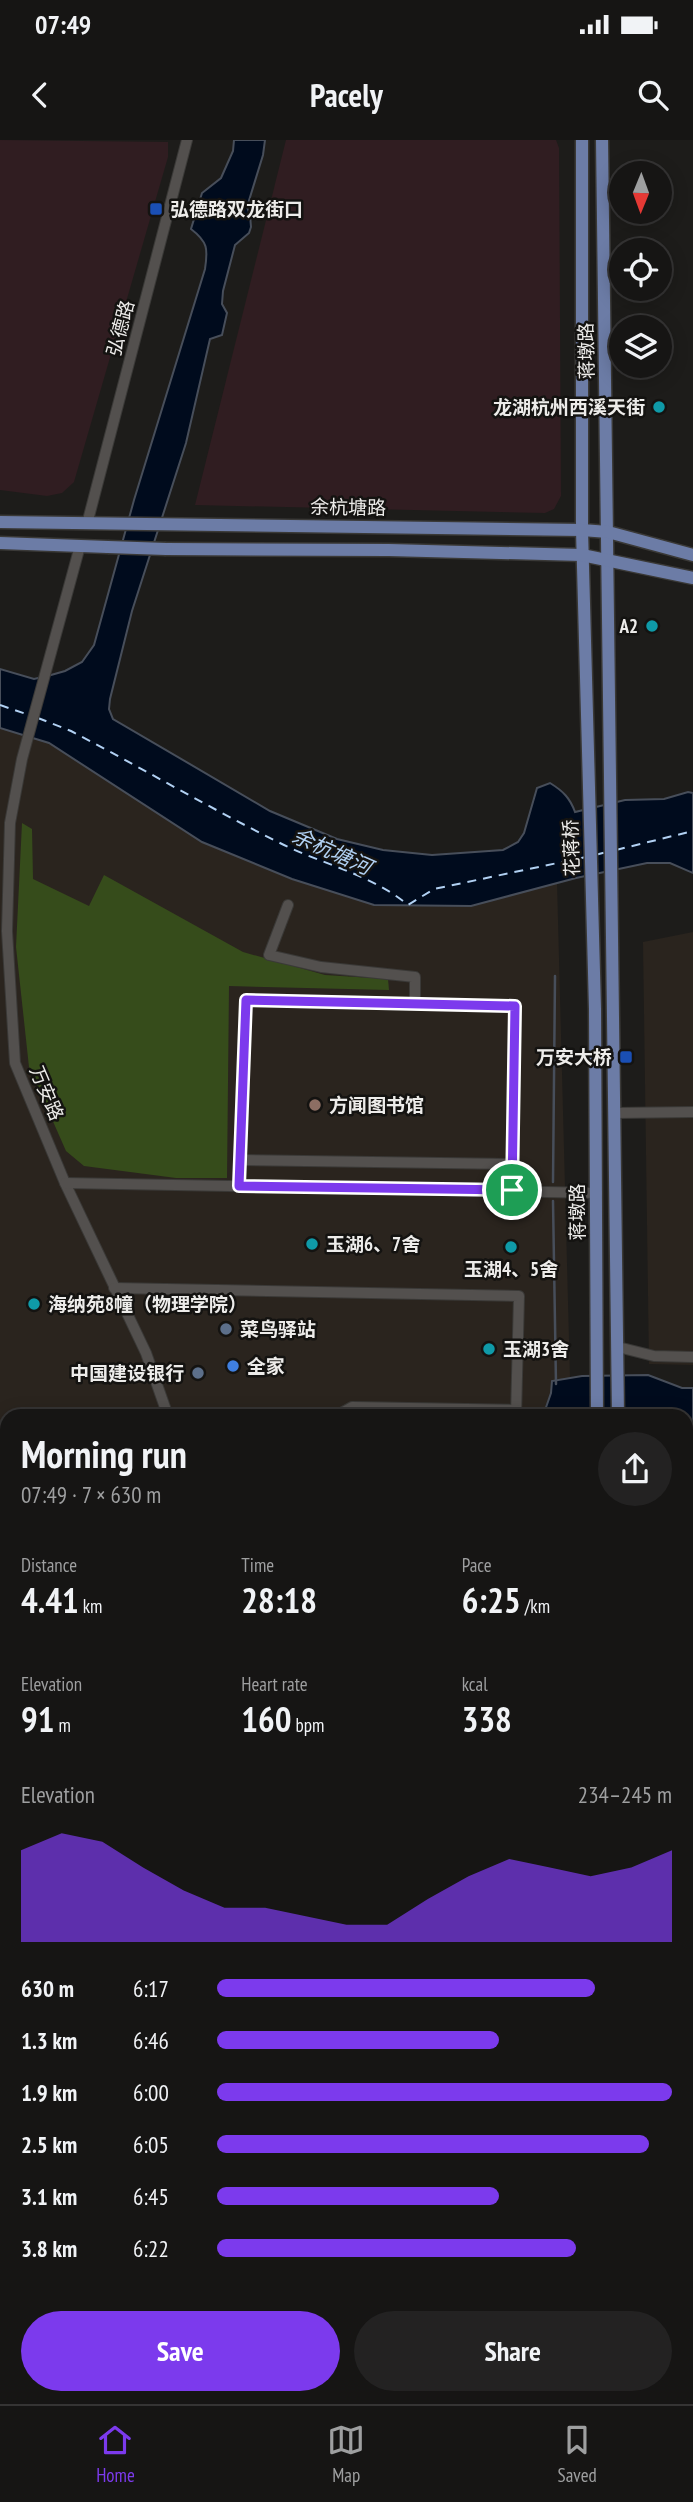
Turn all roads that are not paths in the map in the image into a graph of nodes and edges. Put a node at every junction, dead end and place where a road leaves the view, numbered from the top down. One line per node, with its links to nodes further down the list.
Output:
1 (187, 140): 5 (street, 弘德路)
2 (582, 140): 6 (main road, 蒋墩路)
3 (602, 140): 7 (main road, 蒋墩路)
4 (0, 522): 5 (main road, 余杭塘路)
5 (87, 524): 6 (main road, 余杭塘路)
6 (582, 530): 7 (main road, 余杭塘路); 10 (main road, 蒋墩路)
7 (608, 531): 11 (main road, 余杭塘路); 12 (main road, 蒋墩路)
8 (0, 543): 9 (main road)
9 (80, 546): 10 (main road, bridge); 17 (street, 万安路)
10 (582, 555): 12 (main road); 14 (main road, 蒋墩路)
11 (693, 555)
12 (608, 558): 13 (main road); 15 (main road, 蒋墩路)
13 (693, 579)
14 (585, 685): 19 (main road, 花蒋桥)
15 (608, 688): 20 (main road, 花蒋桥)
16 (288, 905): 18 (street)
17 (4, 919): 22 (street, 万安路)
18 (415, 1004): 25 (street); 26 (street)
19 (595, 1009): 30 (main road, 蒋墩路)
20 (613, 1011): 24 (main road, 蒋墩路)
21 (0, 1024): 22 (street)
22 (12, 1024): 27 (street, 万安路)
23 (693, 1112): 24 (street)
24 (614, 1113): 32 (main road, 蒋墩路)
25 (240, 1160): 26 (street); 28 (street)
26 (513, 1164): 29 (street)
27 (65, 1183): 28 (street); 31 (street, 万安路)
28 (239, 1186): 29 (street)
29 (512, 1190): 30 (street)
30 (597, 1193): 38 (main road, 蒋墩路)
31 (114, 1288): 34 (street, 万安路); 37 (street)
32 (618, 1353): 33 (street); 39 (main road, 蒋墩路)
33 (693, 1357)
34 (166, 1409)
35 (348, 1409): 36 (street)
36 (407, 1409)
37 (517, 1409)
38 (597, 1409)
39 (618, 1409)

